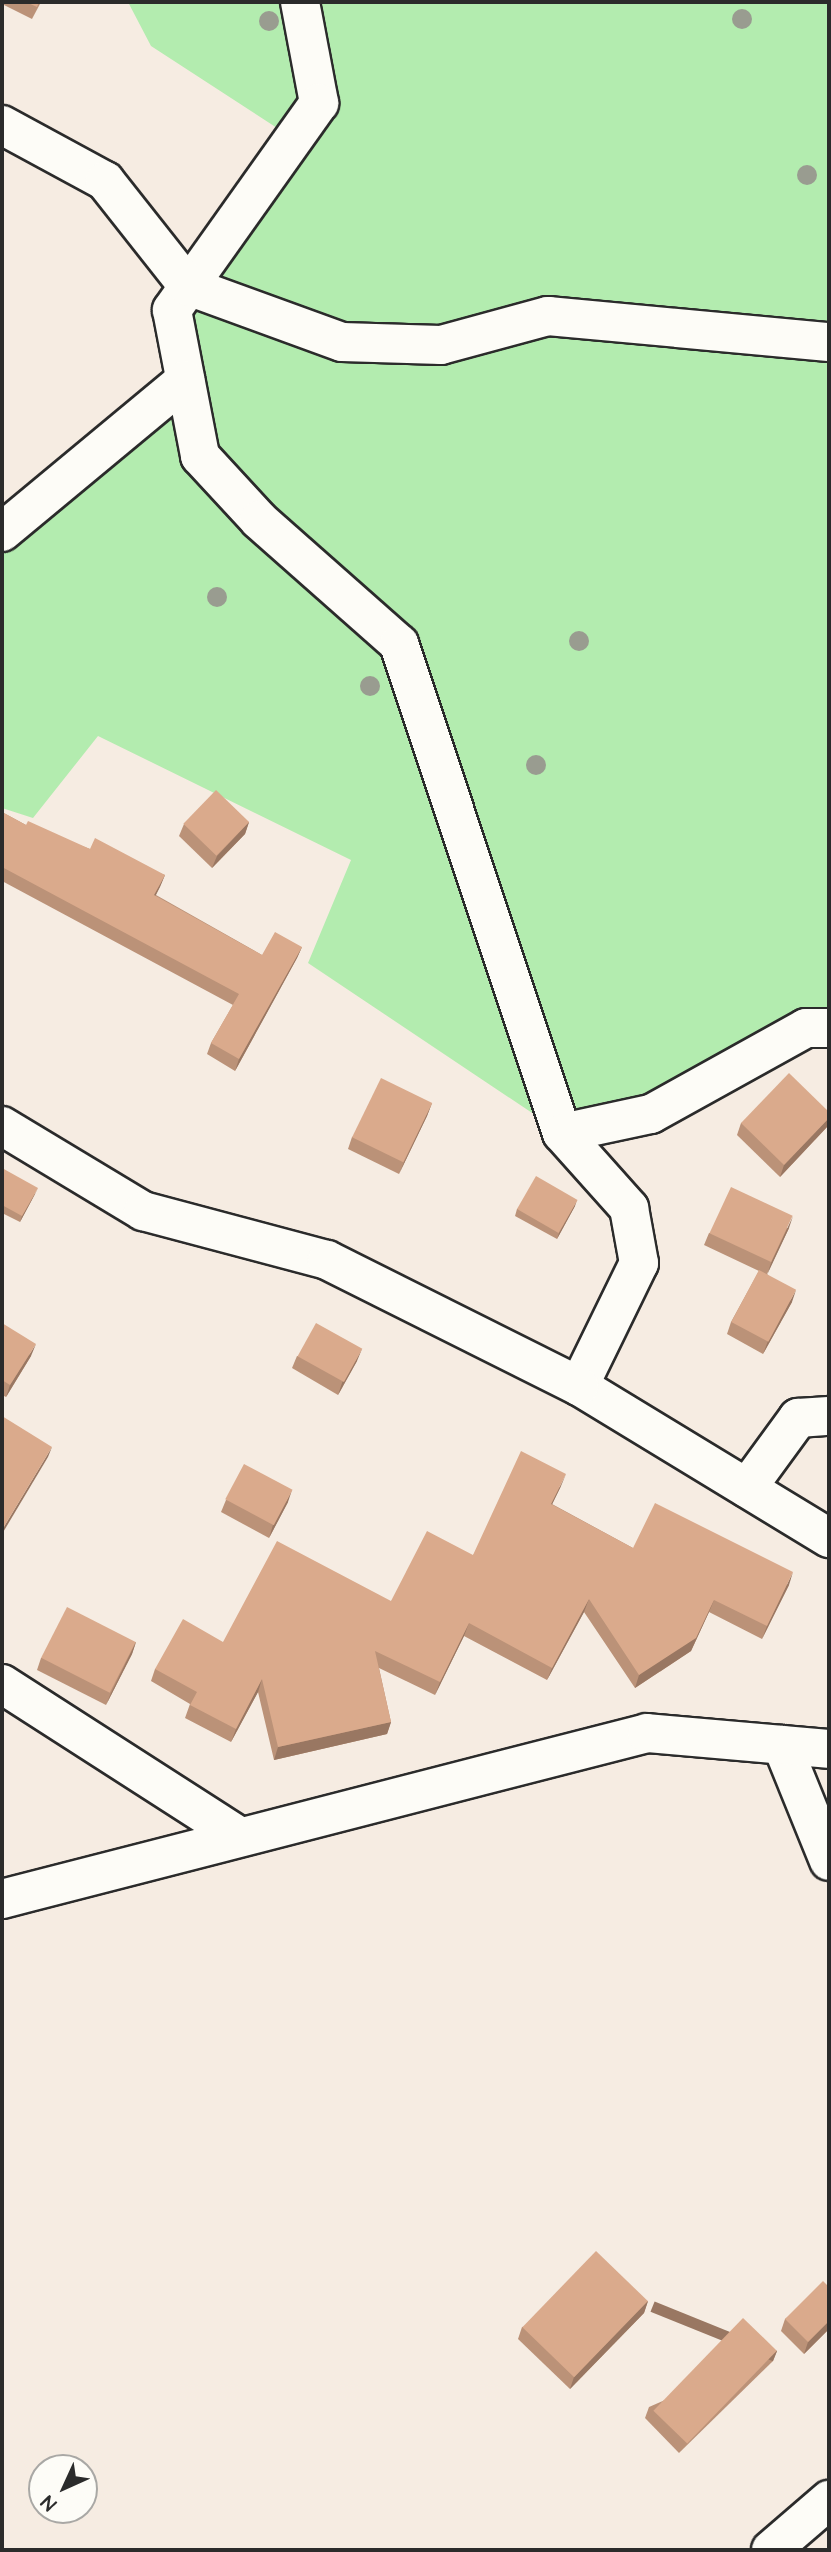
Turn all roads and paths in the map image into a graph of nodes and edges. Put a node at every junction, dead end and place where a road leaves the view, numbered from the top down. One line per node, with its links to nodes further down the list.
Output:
1 (300, 2): 3 (street)
2 (2, 125): 3 (street)
3 (188, 286): 4 (street); 5 (street)
4 (829, 342)
5 (185, 380): 6 (street); 9 (street)
6 (2, 532)
7 (829, 1028): 9 (street)
8 (2, 1126): 10 (street)
9 (562, 1133): 10 (street)
10 (579, 1386): 12 (street)
11 (829, 1416): 12 (street)
12 (747, 1488): 13 (street)
13 (829, 1538)
14 (2, 1684): 17 (street)
15 (782, 1745): 16 (street); 17 (street); 18 (street)
16 (829, 1749)
17 (240, 1838): 19 (street)
18 (829, 1861)
19 (2, 1899)
20 (829, 2500): 21 (street)
21 (771, 2550)

